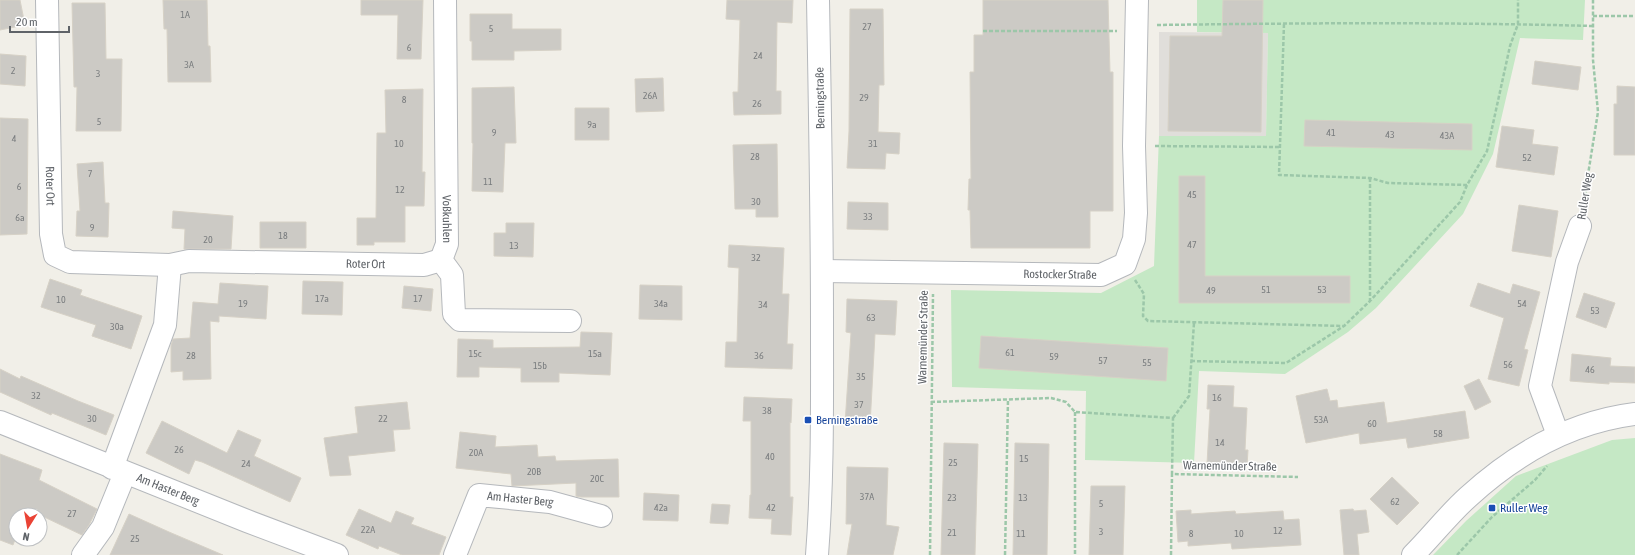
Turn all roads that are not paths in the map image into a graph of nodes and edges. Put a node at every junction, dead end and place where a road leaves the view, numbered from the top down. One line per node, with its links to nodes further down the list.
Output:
1 (47, 0): 7 (street, Roter Ort)
2 (445, 0): 6 (street, Voßkuhlen)
3 (818, 0): 8 (street, Berningstraße)
4 (1137, 0): 8 (street, Rostocker Straße)
5 (1580, 226): 12 (street, Ruller Weg)
6 (441, 260): 7 (street, Roter Ort); 9 (street, Voßkuhlen)
7 (170, 265): 13 (street)
8 (822, 271): 18 (street, Berningstraße)
9 (570, 321)
10 (1635, 414): 12 (street)
11 (0, 422): 13 (street, Am Haster Berg)
12 (1553, 438): 19 (street)
13 (118, 470): 15 (street); 16 (street, Am Haster Berg)
14 (602, 516): 17 (street, Am Haster Berg)
15 (83, 555)
16 (337, 555)
17 (455, 555)
18 (817, 555)
19 (1413, 555)

